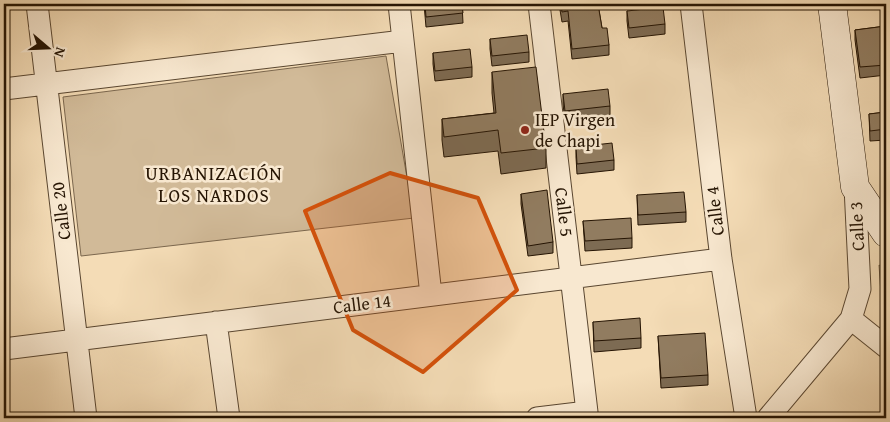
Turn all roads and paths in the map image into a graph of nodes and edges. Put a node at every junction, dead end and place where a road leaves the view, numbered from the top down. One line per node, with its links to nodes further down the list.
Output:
1 (37, 4): 7 (street, Calle 20)
2 (399, 4): 6 (street)
3 (538, 4): 12 (street, Calle 5)
4 (691, 4): 11 (street, Calle 4)
5 (832, 4): 9 (street, Calle 3)
6 (403, 41): 7 (street); 13 (street)
7 (46, 84): 8 (street); 16 (street, Calle 20)
8 (4, 89)
9 (855, 186): 10 (street); 14 (street, Calle 3)
10 (884, 225)
11 (721, 259): 12 (street, Calle 14); 23 (street, Calle 4)
12 (572, 278): 13 (street, Calle 14); 19 (street, Calle 5)
13 (431, 295): 15 (street, Calle 14)
14 (851, 319): 17 (street); 24 (street, Calle 3)
15 (216, 322): 16 (street, Calle 14); 21 (street)
16 (77, 340): 18 (street, Calle 14); 20 (street, Calle 20)
17 (886, 348)
18 (4, 349)
19 (584, 415): 22 (street)
20 (86, 418)
21 (228, 418)
22 (537, 418)
23 (746, 418)
24 (768, 418)

